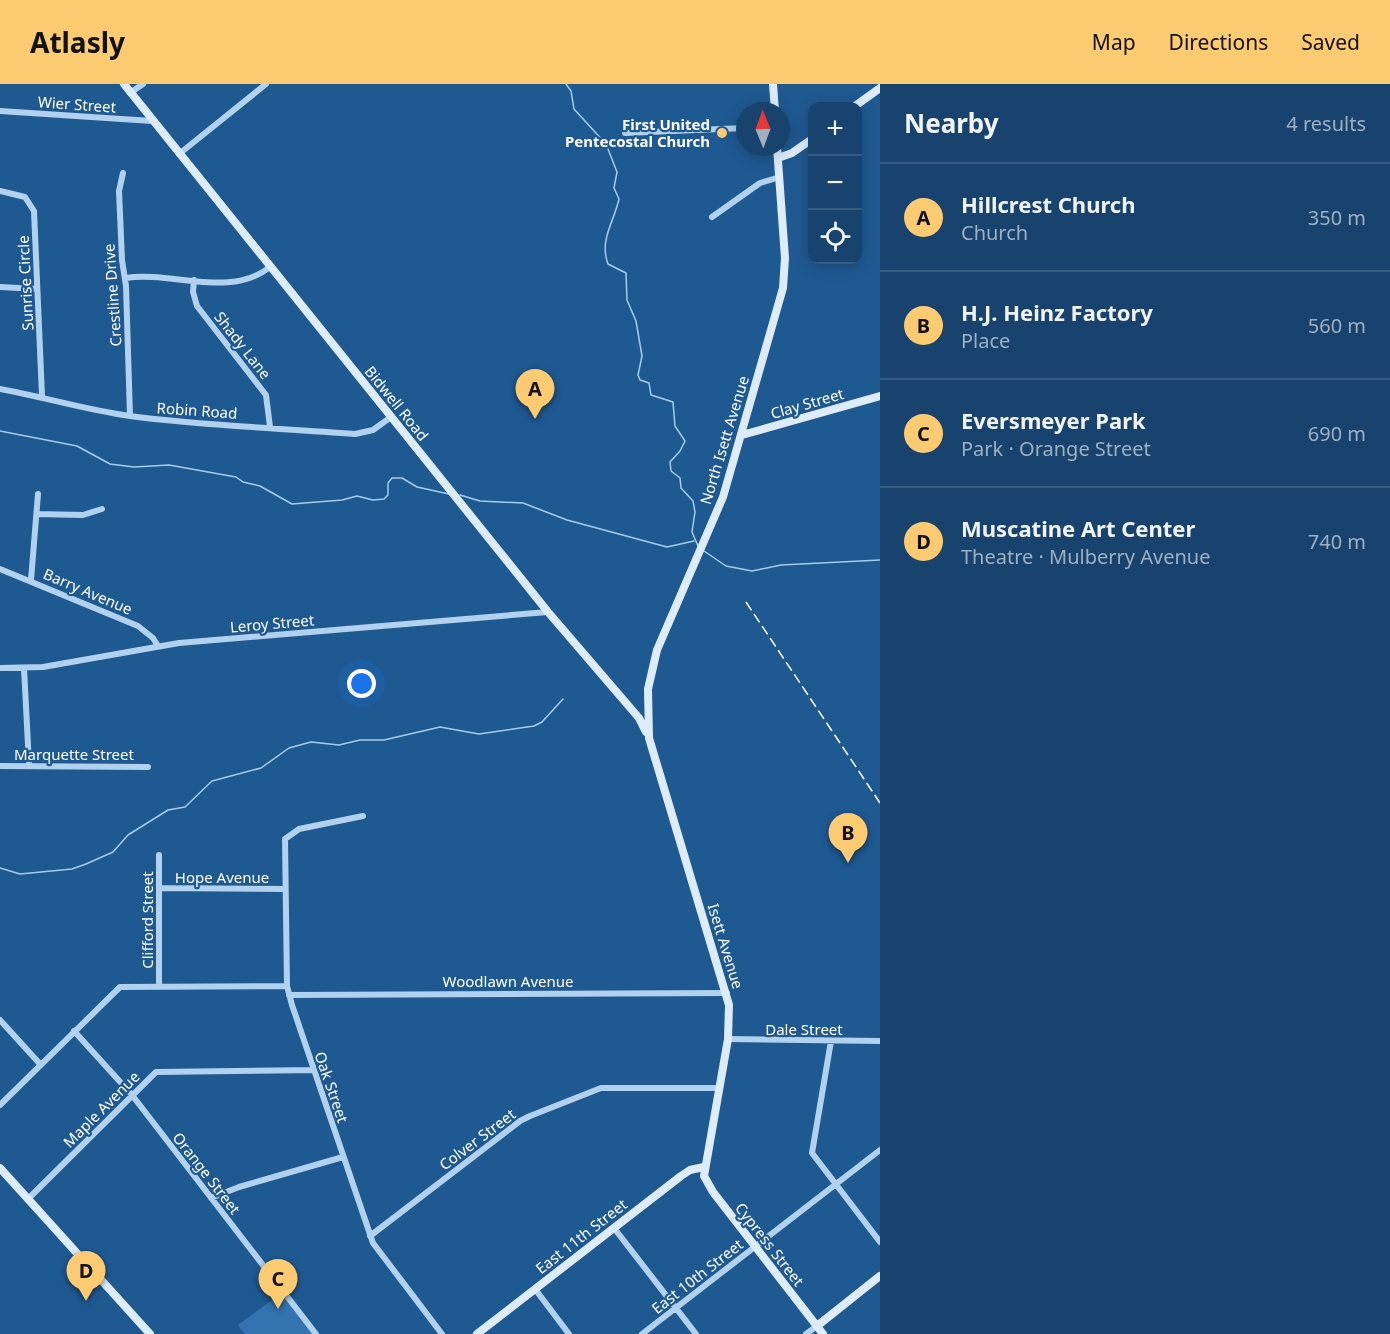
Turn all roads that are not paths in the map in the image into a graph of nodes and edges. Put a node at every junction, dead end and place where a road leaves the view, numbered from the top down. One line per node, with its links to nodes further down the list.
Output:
1 (124, 84): 6 (street, Bidwell Road)
2 (142, 84): 6 (street)
3 (266, 84): 14 (street)
4 (773, 84): 7 (street)
5 (880, 88): 8 (street)
6 (130, 93): 10 (street, Bidwell Road)
7 (774, 102)
8 (861, 102)
9 (0, 111): 10 (street, Wier Street)
10 (152, 121): 14 (street, Bidwell Road)
11 (736, 128): 12 (street)
12 (625, 133)
13 (808, 142): 15 (street)
14 (178, 154): 20 (street, Bidwell Road)
15 (778, 158): 17 (street)
16 (123, 173): 21 (street, Crestline Drive)
17 (780, 177): 19 (street); 31 (street, North Isett Avenue)
18 (0, 191): 24 (street, Sunrise Circle)
19 (712, 217)
20 (270, 267): 22 (street); 29 (street, Bidwell Road)
21 (126, 278): 22 (street); 28 (street, Crestline Drive)
22 (195, 280): 30 (street, Shady Lane)
23 (0, 287): 24 (street)
24 (37, 290): 26 (street, Sunrise Circle)
25 (0, 389): 26 (street, Robin Road)
26 (42, 396): 28 (street, Robin Road)
27 (880, 396): 31 (street, Clay Street)
28 (130, 416): 30 (street, Robin Road)
29 (391, 417): 30 (street, Robin Road); 37 (street, Bidwell Road)
30 (270, 427)
31 (742, 435): 41 (street, North Isett Avenue)
32 (38, 494): 34 (street)
33 (102, 509): 34 (street)
34 (37, 514): 36 (street)
35 (0, 569): 36 (street, Barry Avenue)
36 (31, 580): 38 (street, Barry Avenue)
37 (548, 612): 38 (street, Leroy Street); 41 (street, Bidwell Road)
38 (158, 646): 40 (street, Leroy Street)
39 (0, 668): 40 (street, Leroy Street)
40 (24, 668): 42 (street)
41 (649, 738): 51 (street, Isett Avenue)
42 (29, 764): 43 (street, Marquette Street); 44 (street, Marquette Street)
43 (0, 766)
44 (148, 766)
45 (363, 816): 48 (street, Oak Street)
46 (159, 855): 47 (street, Clifford Street)
47 (160, 888): 48 (street, Hope Avenue); 49 (street, Clifford Street)
48 (285, 889): 50 (street, Oak Street)
49 (159, 986): 50 (street); 54 (street)
50 (288, 986): 52 (street, Oak Street)
51 (727, 993): 52 (street, Woodlawn Avenue); 55 (street, Isett Avenue)
52 (289, 995): 59 (street, Oak Street)
53 (0, 1020): 58 (street)
54 (74, 1031): 58 (street); 61 (street, Orange Street)
55 (728, 1039): 56 (street, Dale Street); 60 (street, Isett Avenue)
56 (831, 1041): 57 (street, Dale Street); 67 (street)
57 (880, 1041)
58 (40, 1064): 62 (street)
59 (314, 1070): 61 (street, Maple Avenue); 64 (street, Oak Street)
60 (719, 1088): 65 (street, Isett Avenue); 71 (street, Colver Street)
61 (132, 1095): 68 (street, Orange Street); 69 (street, Maple Avenue)
62 (0, 1105)
63 (880, 1149): 67 (street, East 10th Street)
64 (343, 1157): 68 (street); 71 (street, Oak Street)
65 (704, 1167): 70 (street, East 11th Street); 73 (street, Cypress Street)
66 (0, 1168): 69 (street)
67 (835, 1184): 72 (street); 73 (street, East 10th Street)
68 (211, 1198): 79 (street, Orange Street)
69 (28, 1199): 78 (street)
70 (614, 1228): 75 (street, East 11th Street); 76 (street)
71 (370, 1236): 80 (street, Oak Street)
72 (880, 1242)
73 (755, 1246): 76 (street, East 10th Street); 77 (street, Cypress Street)
74 (880, 1276): 77 (street)
75 (535, 1289): 81 (street, East 11th Street); 82 (street)
76 (676, 1308): 83 (street, East 10th Street); 84 (street)
77 (817, 1326): 85 (street); 86 (street, Cypress Street)
78 (150, 1334)
79 (316, 1334)
80 (442, 1334)
81 (477, 1334)
82 (569, 1334)
83 (642, 1334)
84 (696, 1334)
85 (806, 1334)
86 (823, 1334)

